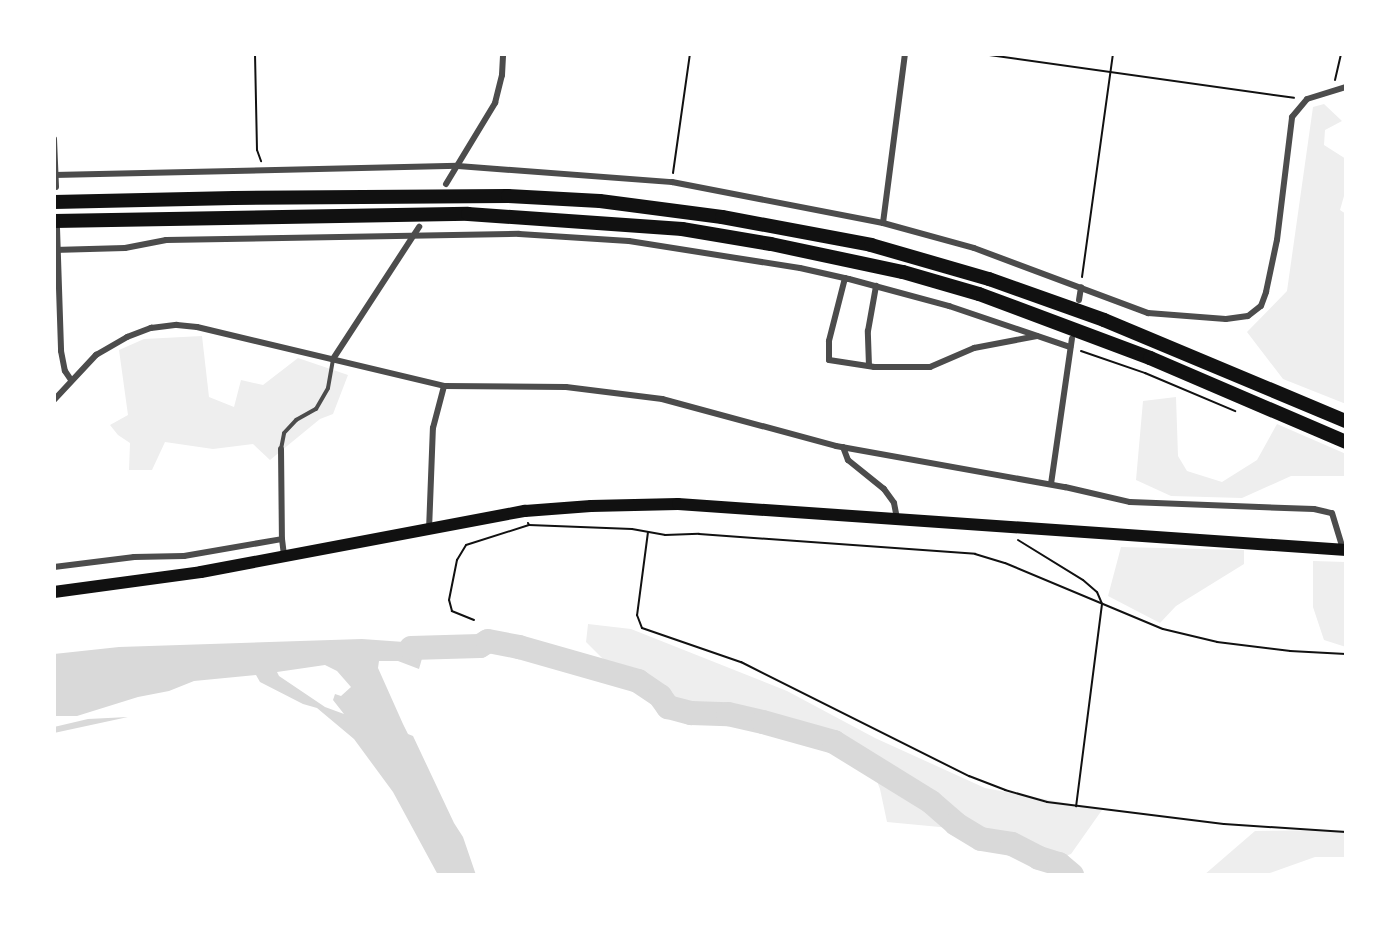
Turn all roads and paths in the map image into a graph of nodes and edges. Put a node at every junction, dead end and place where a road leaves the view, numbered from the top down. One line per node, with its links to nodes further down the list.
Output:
1 (255, 54): 14 (path)
2 (503, 54): 13 (street)
3 (690, 54): 16 (path)
4 (906, 54): 20 (street)
5 (982, 54): 8 (path)
6 (1113, 54): 8 (path)
7 (1341, 54): 10 (path)
8 (1110, 72): 11 (path); 27 (path)
9 (1346, 87): 10 (street)
10 (1331, 92): 11 (street)
11 (1307, 99): 27 (street)
12 (54, 139): 15 (street)
13 (458, 166): 14 (street); 16 (street); 17 (street)
14 (264, 170): 15 (street)
15 (55, 175): 18 (street)
16 (672, 182): 20 (street)
17 (446, 184)
18 (56, 186)
19 (54, 202): 38 (highway)
20 (883, 223): 27 (street)
21 (56, 224): 24 (street); 39 (highway)
22 (419, 227): 23 (street)
23 (412, 238): 24 (street); 25 (street); 32 (street)
24 (56, 250): 34 (street)
25 (845, 278): 26 (street); 33 (street)
26 (876, 286): 29 (street); 33 (street)
27 (1081, 286): 28 (street)
28 (1079, 300)
29 (1038, 336): 31 (street); 33 (street)
30 (1072, 339): 31 (street)
31 (1070, 347): 37 (path); 42 (street)
32 (333, 359): 34 (street); 35 (street); 41 (lane)
33 (869, 366)
34 (71, 380): 36 (street)
35 (444, 386): 40 (street); 47 (street)
36 (54, 400)
37 (1244, 414)
38 (1346, 421)
39 (1346, 442)
40 (843, 447): 42 (street); 44 (street)
41 (280, 449): 49 (street)
42 (1051, 484): 50 (street)
43 (525, 511): 44 (main road); 45 (path); 47 (main road)
44 (897, 519): 46 (main road)
45 (529, 525): 48 (path); 55 (path)
46 (998, 527): 50 (main road); 54 (path)
47 (429, 530): 51 (main road)
48 (648, 532): 54 (path); 57 (path)
49 (282, 539): 51 (street); 52 (street)
50 (1345, 550)
51 (284, 556): 53 (main road)
52 (54, 567)
53 (54, 592)
54 (1102, 604): 56 (path); 57 (path)
55 (474, 620)
56 (1346, 654)
57 (1076, 806): 58 (path)
58 (1346, 832)

